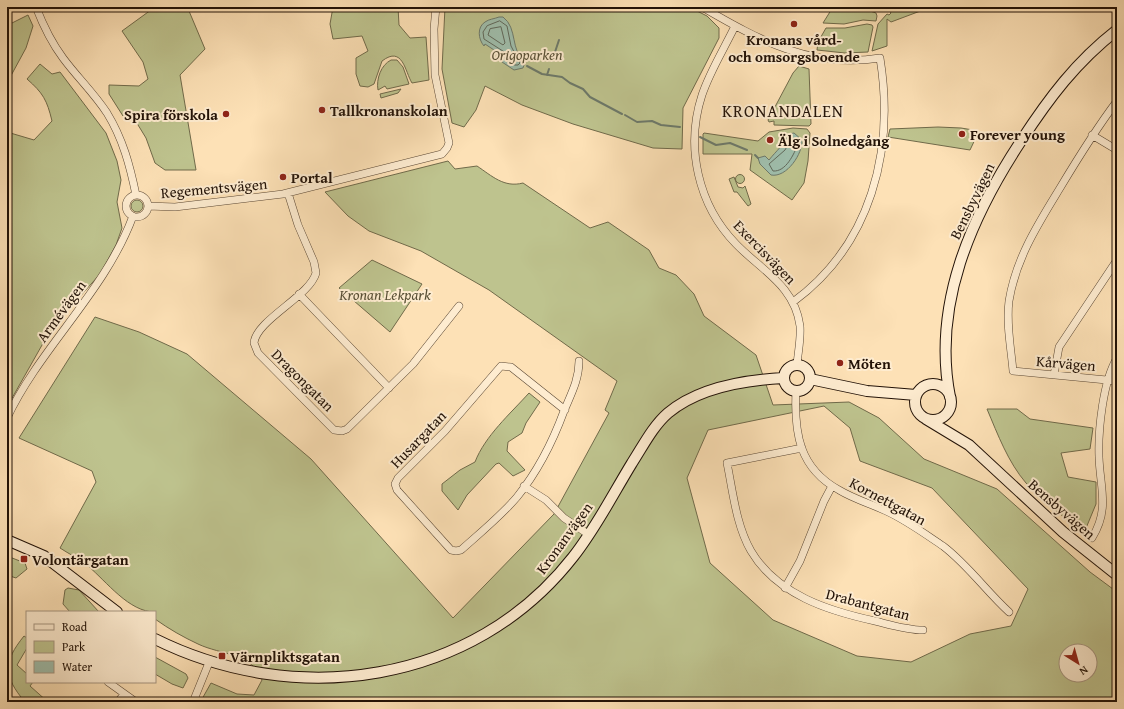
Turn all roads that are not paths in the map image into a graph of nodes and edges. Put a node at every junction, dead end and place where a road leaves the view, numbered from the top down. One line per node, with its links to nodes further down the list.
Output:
1 (36, 7): 10 (street)
2 (436, 7): 9 (street, Regementsvägen)
3 (702, 7): 4 (street)
4 (735, 26): 15 (street, Exercisvägen); 15 (street)
5 (1117, 30): 17 (street, Bensbyvägen)
6 (1117, 101): 7 (street)
7 (1092, 135): 8 (street); 21 (street, Kårvägen)
8 (1117, 150)
9 (288, 193): 11 (street, Regementsvägen); 14 (street, Dragongatan)
10 (136, 195): 11 (street); 12 (street)
11 (148, 206): 12 (street)
12 (133, 216): 33 (street, Armévägen)
13 (1117, 260): 21 (street)
14 (299, 294): 27 (street); 27 (street, Dragongatan)
15 (793, 302): 20 (street, Exercisvägen)
16 (459, 306): 27 (street, Dragongatan)
17 (944, 352): 26 (street, Bensbyvägen); 30 (street, Bensbyvägen)
18 (1117, 358): 24 (street)
19 (579, 361): 31 (street, Husargatan)
20 (797, 365): 22 (street); 23 (street)
21 (1054, 375): 24 (street, Kårvägen)
22 (783, 378): 28 (street); 39 (street, Kronanvägen)
23 (810, 379): 28 (street); 29 (street)
24 (1109, 379): 25 (street, Kårvägen); 40 (street)
25 (1117, 381)
26 (927, 385): 29 (street); 30 (street)
27 (389, 388)
28 (796, 391): 36 (street, Kornettgatan)
29 (916, 395): 34 (street)
30 (950, 397): 32 (street)
31 (565, 410): 37 (street, Husargatan); 37 (street, Husargatan)
32 (949, 410): 34 (street); 35 (street, Bensbyvägen)
33 (7, 418)
34 (926, 419): 35 (street, Bensbyvägen)
35 (971, 447): 44 (street, Bensbyvägen)
36 (802, 448): 38 (street, Kornettgatan); 45 (street, Drabantgatan)
37 (524, 486): 39 (street)
38 (832, 486): 45 (street); 47 (street, Kornettgatan)
39 (588, 534): 50 (street, Kronanvägen)
40 (1092, 538)
41 (7, 540): 43 (street)
42 (7, 546): 43 (street)
43 (53, 564): 46 (street)
44 (1117, 575)
45 (785, 588): 48 (street, Drabantgatan)
46 (116, 611)
47 (1009, 612)
48 (923, 630)
49 (156, 640): 50 (street, Kronanvägen)
50 (208, 666): 55 (street)
51 (109, 683): 52 (street)
52 (124, 694): 53 (street); 54 (street)
53 (118, 702)
54 (136, 702)
55 (193, 702)

